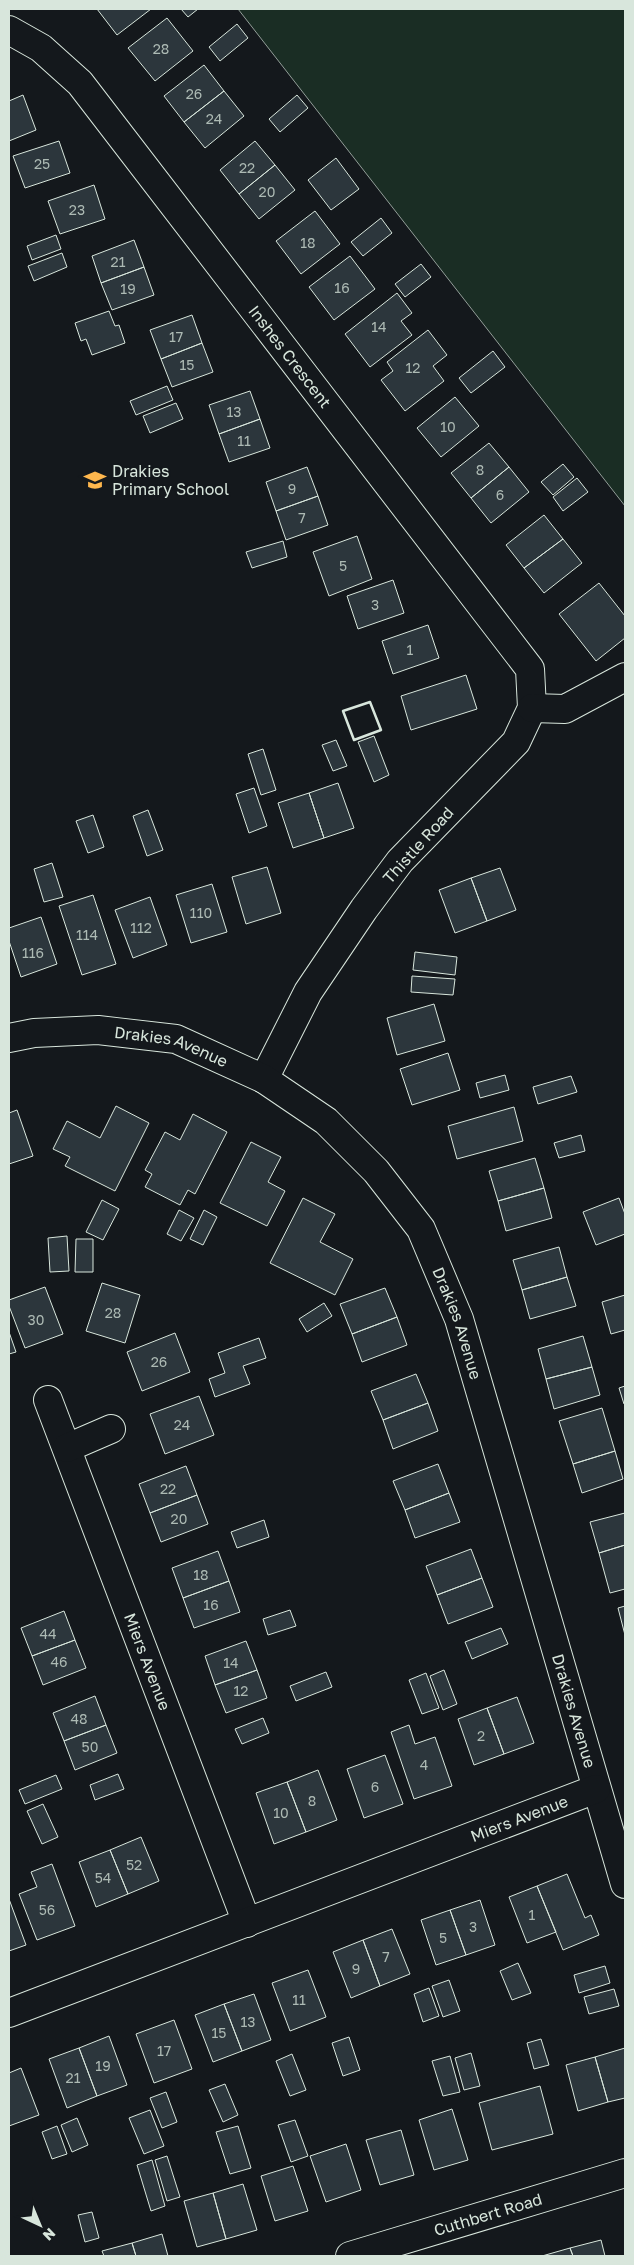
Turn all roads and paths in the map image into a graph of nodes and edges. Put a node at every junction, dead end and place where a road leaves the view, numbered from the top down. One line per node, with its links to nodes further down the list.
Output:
1 (9, 30): 3 (street, Inshes Crescent)
2 (625, 677): 3 (street)
3 (532, 708): 5 (street, Thistle Road)
4 (9, 1038): 5 (street, Drakies Avenue)
5 (264, 1078): 9 (street, Drakies Avenue)
6 (48, 1400): 8 (street, Miers Avenue)
7 (111, 1430): 8 (street)
8 (67, 1448): 11 (street, Miers Avenue)
9 (596, 1789): 10 (street, Drakies Avenue); 11 (street, Miers Avenue)
10 (625, 1884)
11 (247, 1923): 12 (street, Miers Avenue)
12 (9, 2013)
13 (625, 2173): 14 (street, Cuthbert Road)
14 (350, 2256)

